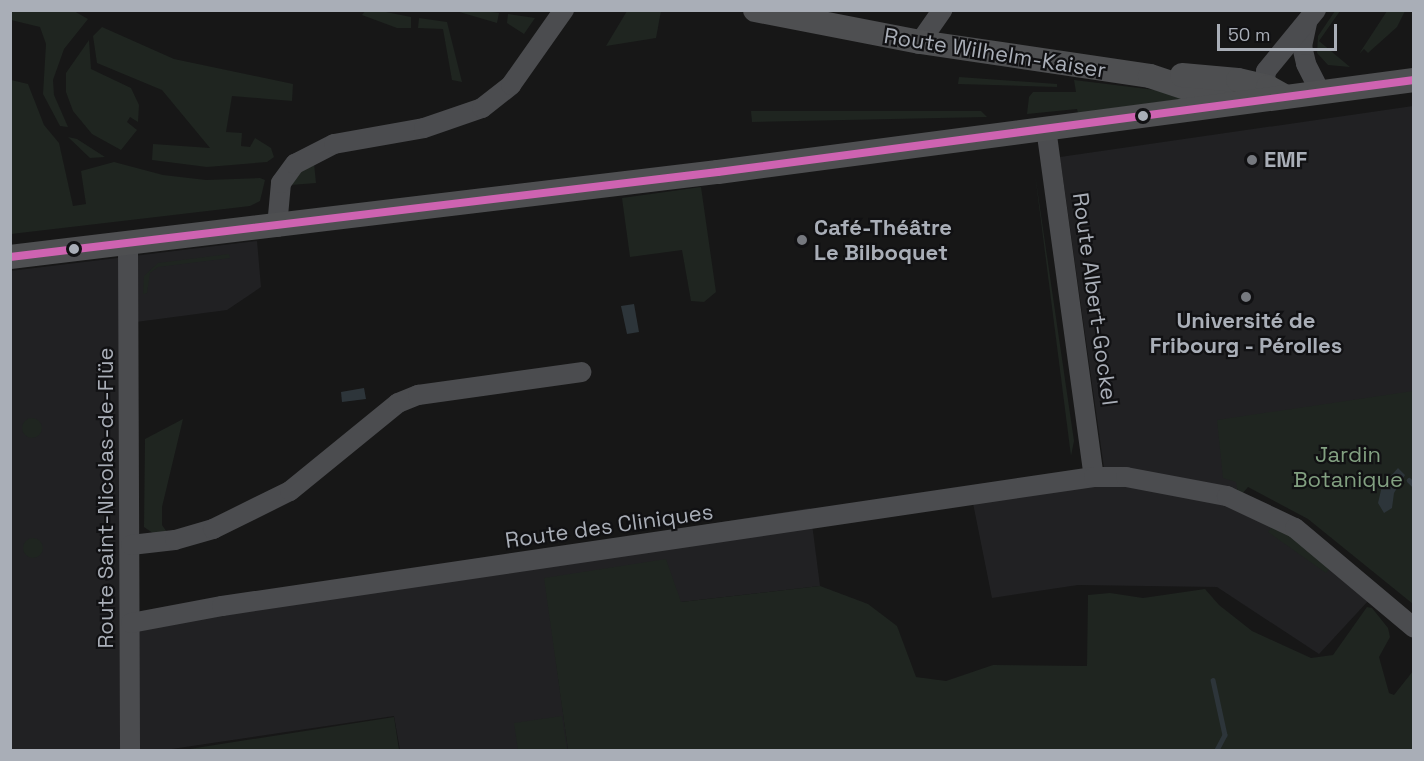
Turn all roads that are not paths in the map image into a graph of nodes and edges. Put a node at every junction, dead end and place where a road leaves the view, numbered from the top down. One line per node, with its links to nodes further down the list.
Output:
1 (564, 10): 12 (street)
2 (755, 10): 5 (main road, Route Wilhelm-Kaiser)
3 (942, 10): 5 (street)
4 (1312, 17): 8 (street); 9 (street)
5 (920, 42): 6 (main road, Route Wilhelm-Kaiser)
6 (1150, 76): 9 (main road); 10 (main road, Route Wilhelm-Kaiser)
7 (1413, 80): 8 (main road)
8 (1320, 91): 9 (main road)
9 (1270, 94): 10 (main road)
10 (1233, 104): 11 (main road)
11 (1046, 128): 12 (main road); 16 (street, Route Albert-Gockel)
12 (277, 227): 13 (main road)
13 (128, 245): 14 (main road); 17 (street, Route Saint-Nicolas-de-Flüe)
14 (10, 257)
15 (580, 372): 17 (street)
16 (1094, 477): 18 (street, Route des Cliniques); 19 (street, Route des Cliniques)
17 (131, 545): 18 (street, Route Saint-Nicolas-de-Flüe)
18 (131, 623): 20 (street, Route Saint-Nicolas-de-Flüe)
19 (1413, 628)
20 (130, 750)

